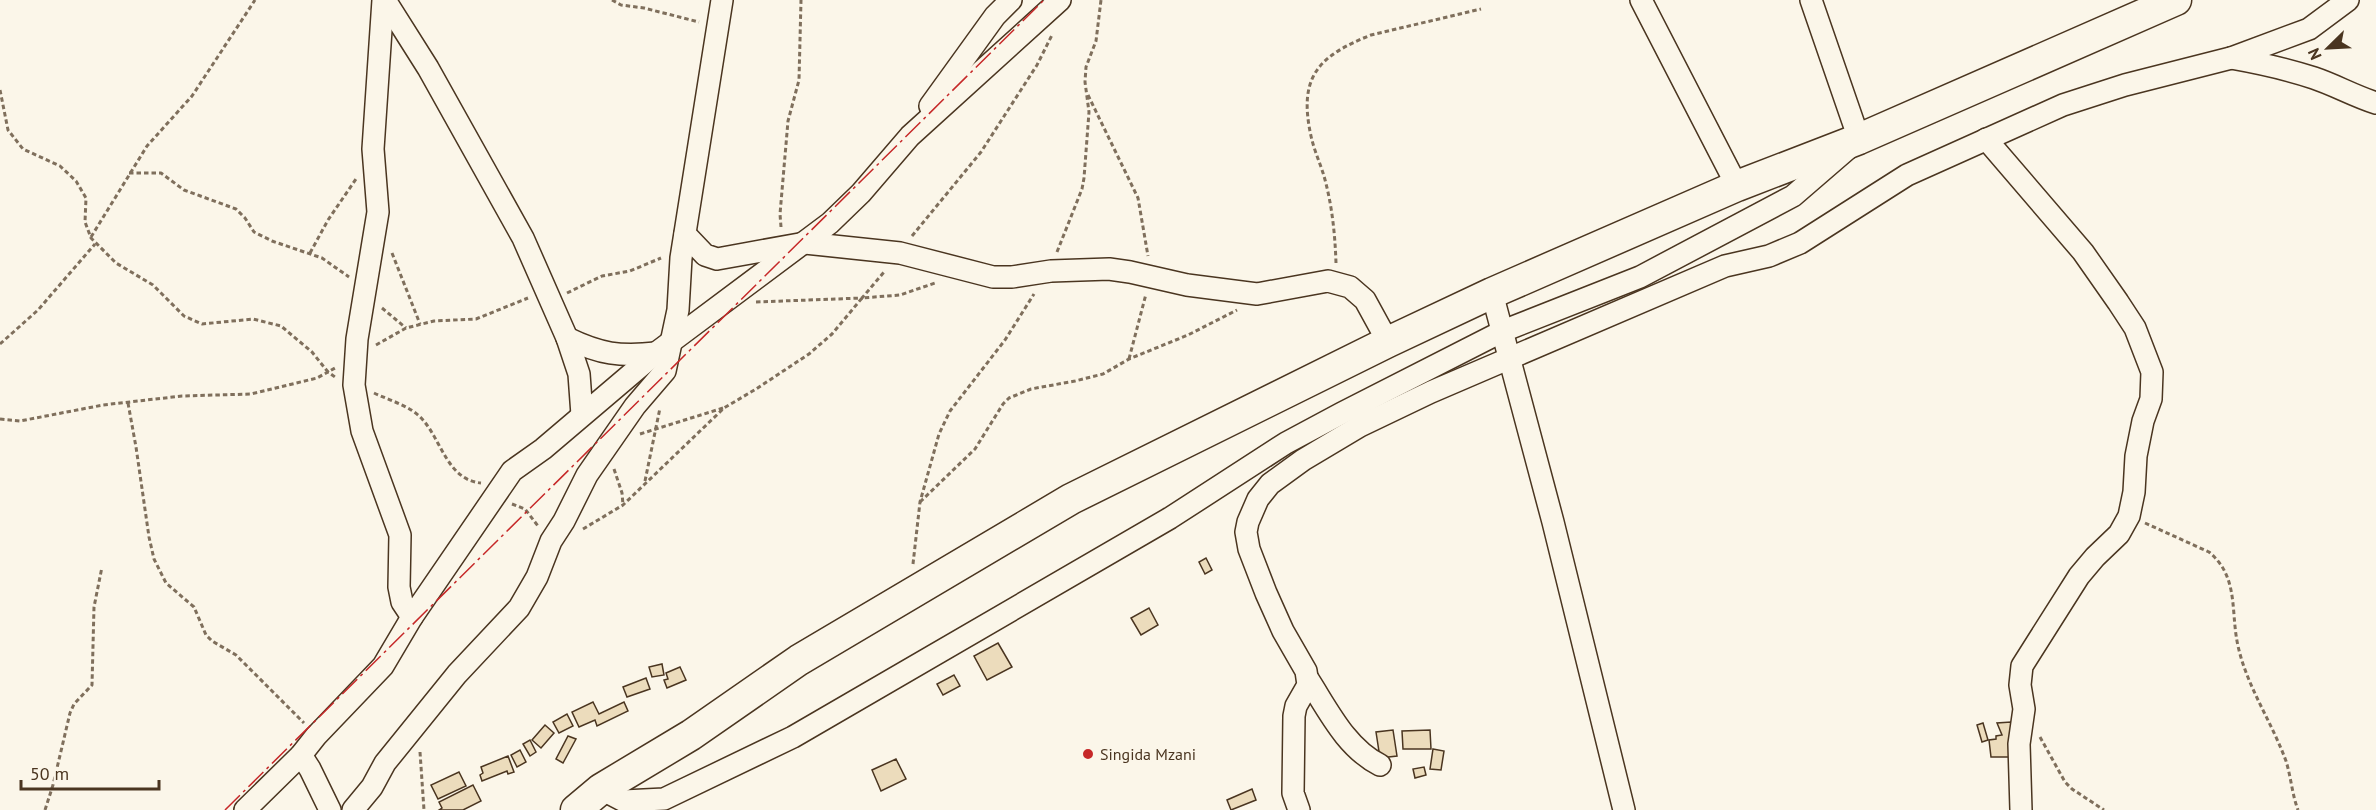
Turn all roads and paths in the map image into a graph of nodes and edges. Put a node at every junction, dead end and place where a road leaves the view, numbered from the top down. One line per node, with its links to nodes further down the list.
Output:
1 (255, 0): 24 (path)
2 (384, 0): 23 (street); 42 (street)
3 (612, 0): 14 (path)
4 (722, 0): 14 (street)
5 (801, 0): 30 (path)
6 (1011, 0): 20 (street)
7 (1059, 0): 20 (street)
8 (1101, 0): 18 (path)
9 (1641, 0): 25 (street)
10 (1811, 0): 21 (street)
11 (2176, 0): 21 (highway)
12 (2348, 0): 16 (street)
13 (1481, 9): 38 (path)
14 (719, 26): 26 (street)
15 (1054, 28): 33 (path)
16 (2231, 58): 19 (street); 22 (street)
17 (0, 90): 27 (path)
18 (1087, 92): 36 (path); 37 (path)
19 (2376, 102)
20 (910, 136): 29 (street)
21 (1859, 139): 25 (highway); 47 (street)
22 (1986, 140): 53 (street); 67 (street)
23 (373, 149): 32 (path); 40 (street)
24 (129, 173): 27 (path); 32 (path)
25 (1737, 186): 39 (highway)
26 (685, 234): 30 (street); 34 (street)
27 (91, 238): 28 (path)
28 (95, 243): 50 (path); 55 (path)
29 (805, 243): 30 (street); 33 (street); 44 (street)
30 (784, 246)
31 (391, 248): 45 (path)
32 (310, 253): 40 (path)
33 (900, 253): 35 (street); 43 (path)
34 (681, 258): 42 (path); 52 (street)
35 (967, 271): 36 (street); 43 (path)
36 (1051, 271): 37 (street); 65 (path)
37 (1151, 278): 41 (street); 54 (path)
38 (1337, 282): 41 (street); 49 (street)
39 (1491, 293): 47 (street); 49 (highway)
40 (366, 294): 46 (path); 51 (street)
41 (1257, 294): 54 (path)
42 (547, 296): 45 (path); 48 (street)
43 (862, 298): 44 (path); 58 (path)
44 (722, 303): 52 (street)
45 (420, 324): 46 (path)
46 (406, 328): 51 (path)
47 (1503, 332): 53 (street); 79 (street)
48 (567, 338): 52 (street); 59 (street)
49 (1388, 342): 70 (highway)
50 (0, 344)
51 (356, 354): 56 (street)
52 (664, 356): 59 (street); 61 (path); 62 (street)
53 (1510, 358): 72 (street); 88 (street)
54 (1129, 359): 65 (path)
55 (328, 372): 56 (path); 57 (path)
56 (354, 385): 64 (path); 71 (street)
57 (128, 403): 60 (path); 75 (path)
58 (724, 408): 61 (path); 63 (path)
59 (582, 415): 64 (street)
60 (0, 419)
61 (656, 428): 63 (path)
62 (606, 448): 66 (path); 68 (street)
63 (644, 484): 66 (path)
64 (498, 494): 68 (path); 71 (street)
65 (920, 502): 70 (path)
66 (623, 506): 68 (path)
67 (2130, 516): 73 (street); 91 (path)
68 (551, 541): 74 (street)
69 (102, 567): 81 (path)
70 (909, 595): 79 (highway)
71 (412, 617): 75 (street)
72 (1308, 679): 77 (street); 80 (street)
73 (2024, 709): 89 (street); 90 (path)
74 (421, 719): 85 (street); 86 (path)
75 (316, 736): 76 (street)
76 (301, 755): 78 (street); 84 (street)
77 (1380, 765)
78 (275, 782): 82 (street); 83 (street)
79 (601, 789): 87 (highway)
80 (1293, 804)
81 (45, 810)
82 (245, 810)
83 (266, 810)
84 (330, 810)
85 (353, 810)
86 (424, 810)
87 (576, 810)
88 (1624, 810)
89 (2021, 810)
90 (2104, 810)
91 (2298, 810)

